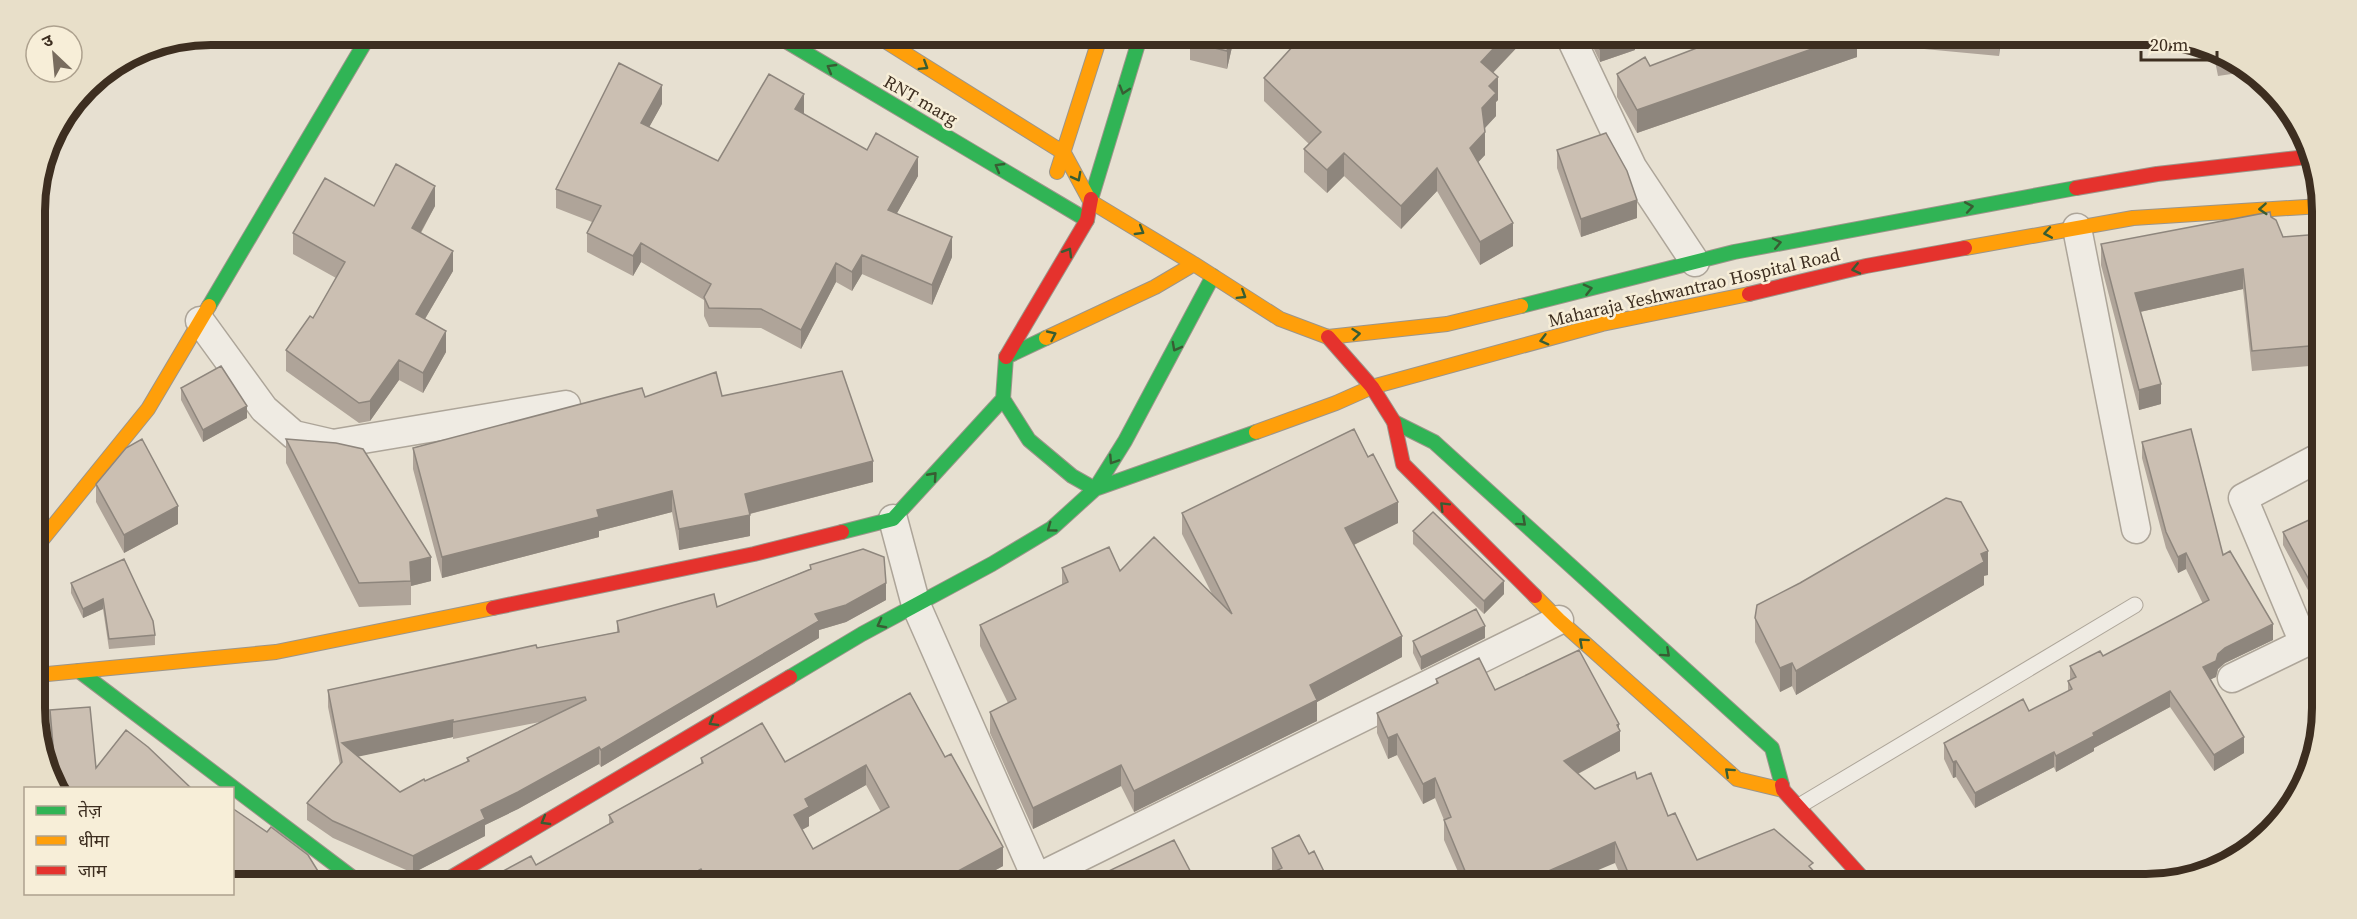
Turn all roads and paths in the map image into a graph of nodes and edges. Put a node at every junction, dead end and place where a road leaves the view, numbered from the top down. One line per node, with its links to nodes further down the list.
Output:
1 (363, 45): 17 (main road)
2 (793, 45): 9 (main road, RNT marg, one-way to 2)
3 (892, 45): 7 (main road, RNT marg, one-way to 7)
4 (1098, 45): 7 (main road)
5 (1138, 45): 10 (main road, one-way to 10)
6 (1574, 45): 14 (street)
7 (1064, 153): 9 (main road); 10 (main road, one-way to 10)
8 (2303, 157): 14 (main road, Maharaja Yeshwantrao Hospital Road, one-way to 8)
9 (1050, 196): 12 (main road, RNT marg)
10 (1090, 201): 12 (main road); 15 (main road, Maharaja Yeshwantrao Hospital Road, one-way to 15)
11 (2312, 207): 13 (main road, Maharaja Yeshwantrao Hospital Road, one-way to 13)
12 (1087, 220): 19 (main road, one-way to 12)
13 (2077, 228): 20 (main road, Maharaja Yeshwantrao Hospital Road, one-way to 20); 27 (street)
14 (1695, 262): 18 (main road, Maharaja Yeshwantrao Hospital Road, one-way to 14)
15 (1194, 264): 16 (main road, Maharaja Yeshwantrao Hospital Road); 19 (main road, one-way to 15)
16 (1213, 276): 18 (main road, Maharaja Yeshwantrao Hospital Road, one-way to 18); 25 (main road, one-way to 25)
17 (200, 321): 22 (street); 28 (main road)
18 (1328, 337): 20 (main road)
19 (1006, 357): 21 (main road)
20 (1372, 387): 23 (main road); 25 (main road, Maharaja Yeshwantrao Hospital Road)
21 (1003, 399): 25 (main road); 26 (main road, one-way to 21)
22 (566, 405)
23 (1394, 422): 31 (main road, one-way to 23); 37 (main road, one-way to 37)
24 (2312, 461): 34 (street)
25 (1095, 489): 29 (main road, one-way to 29)
26 (893, 519): 29 (street); 32 (main road)
27 (2136, 529)
28 (45, 536)
29 (916, 605): 40 (main road, one-way to 40); 41 (street)
30 (2135, 605): 38 (lane)
31 (1559, 620): 37 (main road, one-way to 31); 42 (street)
32 (79, 671): 33 (main road); 35 (main road)
33 (45, 674)
34 (2232, 678)
35 (233, 787)
36 (234, 788): 39 (main road)
37 (1783, 790): 38 (main road)
38 (1799, 807): 43 (main road)
39 (348, 874)
40 (457, 874)
41 (1030, 874)
42 (1049, 874)
43 (1859, 874)

